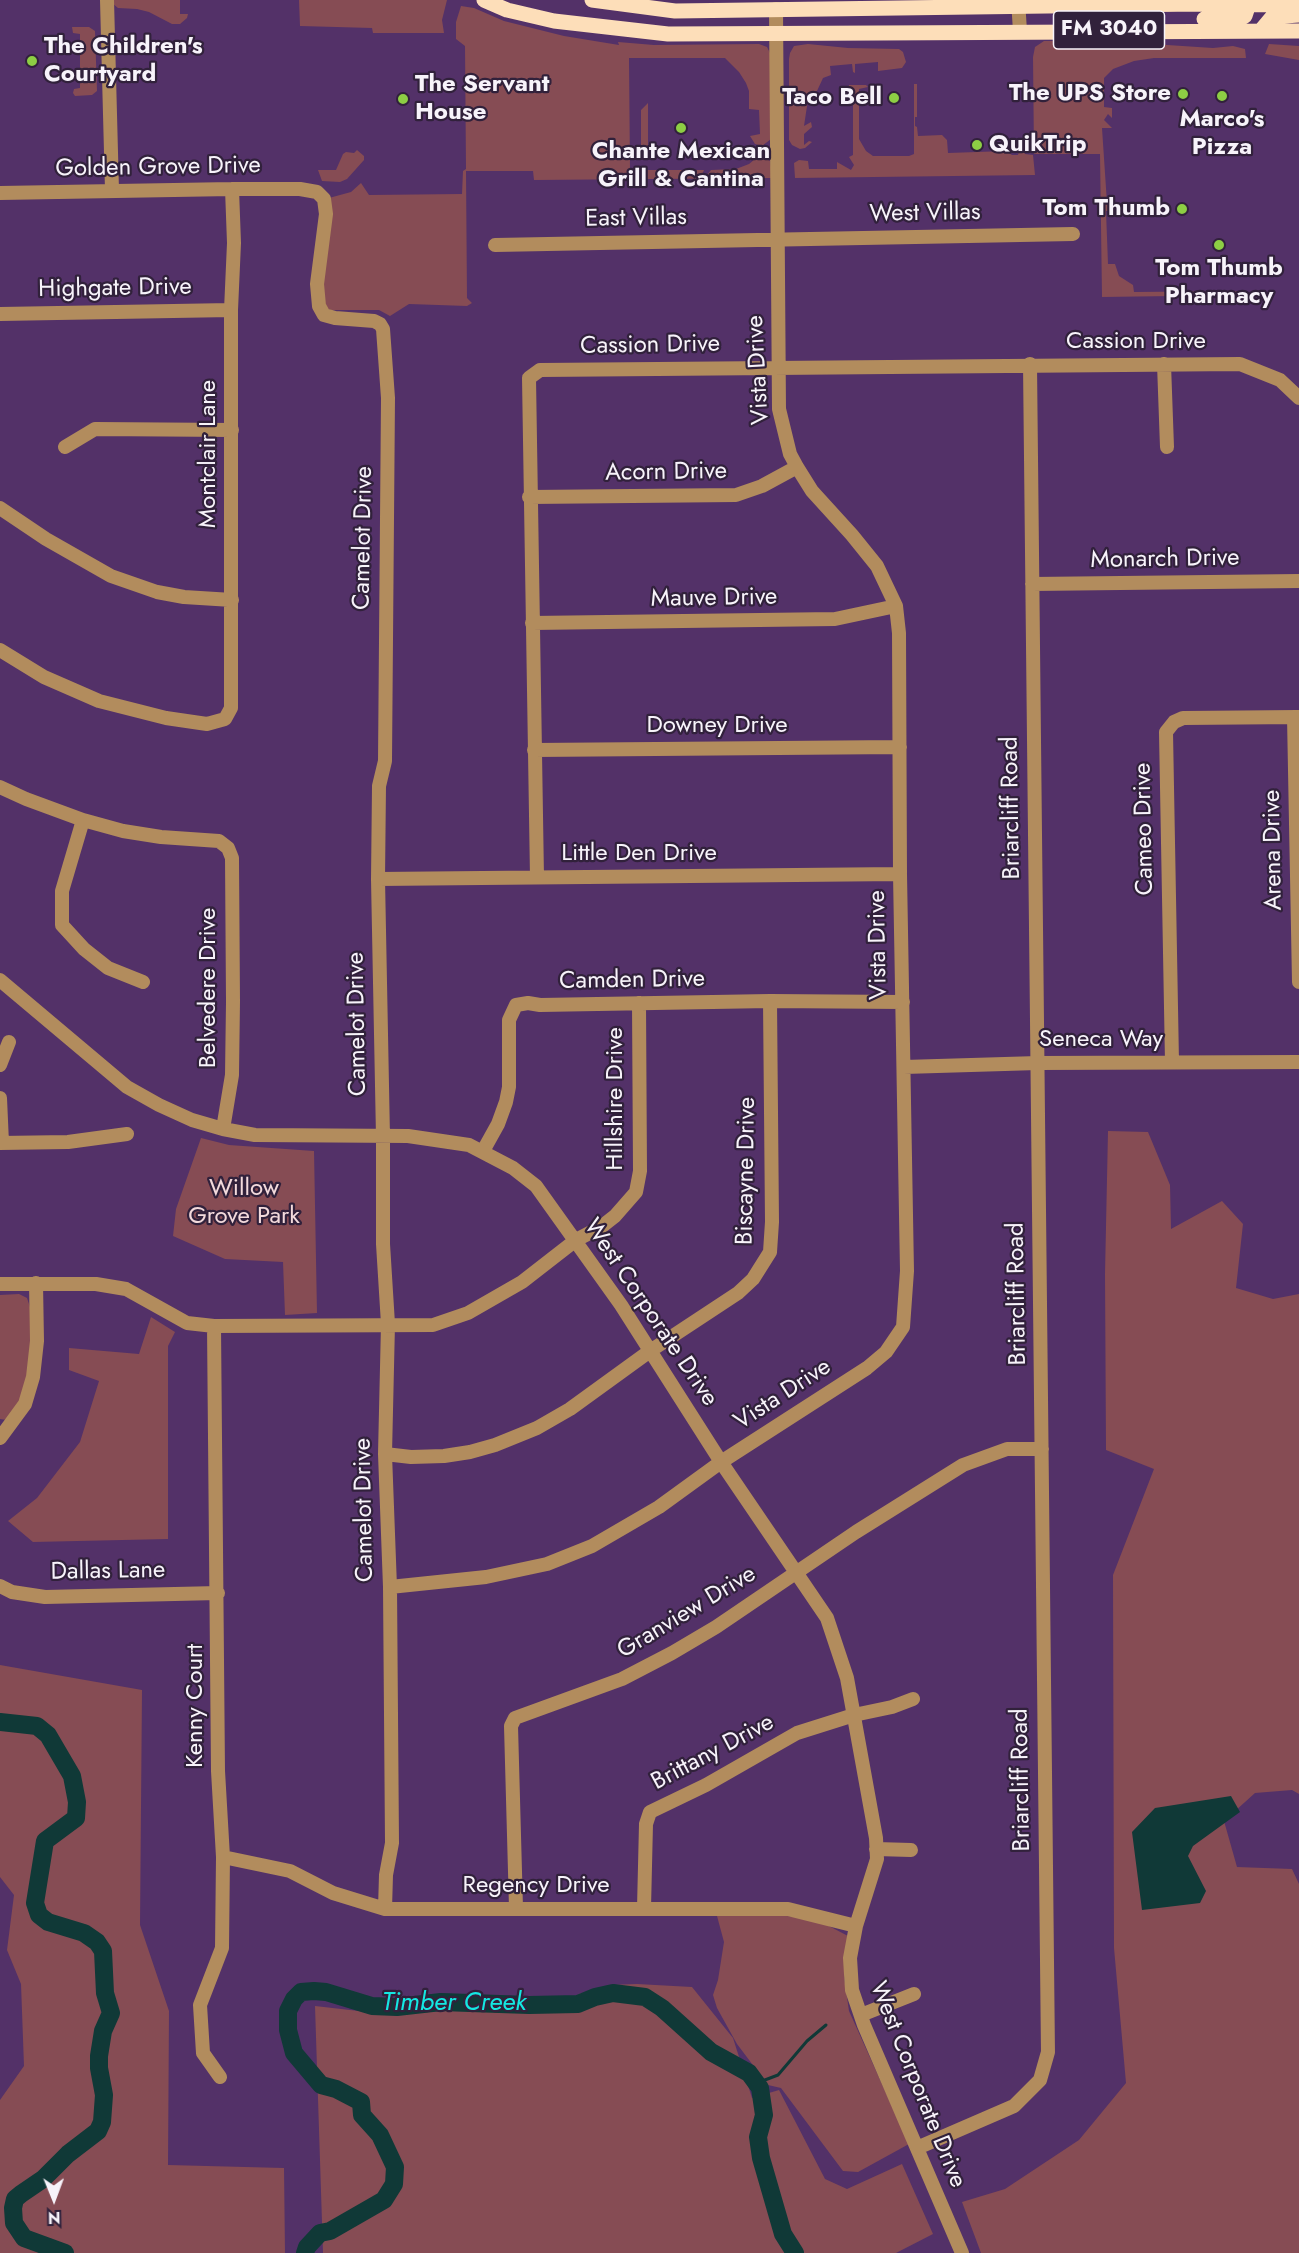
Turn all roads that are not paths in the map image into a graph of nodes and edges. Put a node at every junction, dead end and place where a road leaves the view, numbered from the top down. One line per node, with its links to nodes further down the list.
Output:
1 (107, 0): 15 (street)
2 (484, 0): 13 (main road, FM 3040)
3 (592, 0): 7 (main road, FM 3040)
4 (1018, 4): 5 (main road, FM 3040); 7 (main road, FM 3040); 12 (street)
5 (1250, 4): 6 (main road, FM 3040); 10 (main road)
6 (1299, 5)
7 (776, 9): 13 (street, Vista Drive)
8 (1299, 15): 9 (main road)
9 (1262, 29): 10 (main road, FM 3040); 11 (main road, FM 3040)
10 (1144, 30): 12 (main road, FM 3040)
11 (1299, 30)
12 (1020, 31): 13 (main road, FM 3040)
13 (776, 33): 19 (street, Vista Drive)
14 (232, 189): 15 (street, Golden Grove Drive); 16 (street, Golden Grove Drive); 21 (street, Montclair Lane)
15 (112, 190): 17 (street, Golden Grove Drive)
16 (317, 192): 46 (street, Camelot Drive)
17 (0, 193)
18 (1073, 234): 19 (street, West Villas)
19 (778, 239): 20 (street, East Villas); 25 (street, Vista Drive)
20 (495, 245)
21 (231, 310): 22 (street, Highgate Drive); 27 (street, Montclair Lane)
22 (0, 314)
23 (1030, 364): 24 (street, Cassion Drive); 25 (street, Cassion Drive); 34 (street, Briarcliff Road)
24 (1164, 364): 26 (street, Cassion Drive); 29 (street)
25 (778, 367): 30 (street, Vista Drive); 31 (street, Cassion Drive)
26 (1299, 398)
27 (232, 430): 28 (street); 35 (street, Montclair Lane)
28 (65, 447)
29 (1167, 447)
30 (797, 467): 31 (street, Acorn Drive); 36 (street, Vista Drive)
31 (530, 497): 37 (street, Cassion Drive)
32 (0, 508): 35 (street)
33 (1299, 581): 34 (street, Monarch Drive)
34 (1032, 584): 56 (street, Briarcliff Road)
35 (232, 600): 38 (street, Montclair Lane)
36 (896, 606): 37 (street, Mauve Drive); 40 (street, Vista Drive)
37 (532, 623): 41 (street, Cassion Drive)
38 (0, 650)
39 (1297, 717): 49 (street, Arena Drive); 54 (street, Cameo Drive)
40 (900, 747): 41 (street, Downey Drive); 44 (street, Vista Drive)
41 (534, 750): 45 (street, Cassion Drive)
42 (0, 787): 43 (street)
43 (83, 820): 48 (street); 60 (street, Belvedere Drive)
44 (900, 874): 45 (street, Little Den Drive); 51 (street, Vista Drive)
45 (537, 877): 46 (street, Little Den Drive)
46 (378, 879): 62 (street, Camelot Drive)
47 (0, 980): 60 (street, West Corporate Drive)
48 (143, 982)
49 (1299, 982)
50 (770, 1001): 51 (street, Camden Drive); 52 (street, Camden Drive); 70 (street, Biscayne Drive)
51 (903, 1002): 58 (street, Vista Drive)
52 (639, 1003): 64 (street, Camden Drive); 65 (street, Hillshire Drive)
53 (9, 1042): 57 (street)
54 (1172, 1062): 55 (street, Seneca Way); 56 (street, Seneca Way)
55 (1299, 1062)
56 (1038, 1063): 58 (street, Seneca Way); 72 (street, Briarcliff Road)
57 (0, 1065)
58 (904, 1067): 74 (street, Vista Drive)
59 (0, 1098): 63 (street)
60 (223, 1129): 62 (street, West Corporate Drive)
61 (127, 1134): 63 (street)
62 (383, 1137): 64 (street, West Corporate Drive); 68 (street, Camelot Drive)
63 (1, 1143)
64 (483, 1151): 65 (street, West Corporate Drive)
65 (576, 1240): 68 (street, Hillshire Drive); 70 (street, West Corporate Drive)
66 (36, 1283): 67 (street, Hillshire Drive); 69 (street, Hillshire Drive); 71 (street)
67 (0, 1284)
68 (388, 1324): 69 (street, Hillshire Drive); 73 (street, Camelot Drive)
69 (214, 1326): 78 (street, Kenny Court)
70 (650, 1351): 73 (street, Biscayne Drive); 74 (street, West Corporate Drive)
71 (0, 1438)
72 (1042, 1449): 75 (street, Granview Drive); 91 (street, Briarcliff Road)
73 (386, 1454): 77 (street, Camelot Drive)
74 (721, 1462): 75 (street, West Corporate Drive); 77 (street, Vista Drive)
75 (797, 1572): 80 (street, West Corporate Drive); 84 (street, Granview Drive)
76 (0, 1586): 78 (street, Dallas Lane)
77 (390, 1587): 86 (street, Camelot Drive)
78 (218, 1593): 83 (street, Kenny Court)
79 (913, 1700): 80 (street)
80 (854, 1715): 81 (street, West Corporate Drive); 85 (street, Brittany Drive)
81 (876, 1849): 82 (street); 87 (street, West Corporate Drive)
82 (911, 1850)
83 (223, 1857): 86 (street, Regency Drive); 90 (street, Kenny Court)
84 (516, 1908): 85 (street, Regency Drive); 86 (street, Regency Drive)
85 (644, 1908): 87 (street, Regency Drive)
86 (385, 1909)
87 (856, 1926): 89 (street, West Corporate Drive)
88 (914, 1994): 89 (street)
89 (861, 2015): 91 (street, West Corporate Drive)
90 (220, 2077)
91 (917, 2148): 92 (street, West Corporate Drive)
92 (962, 2253)

